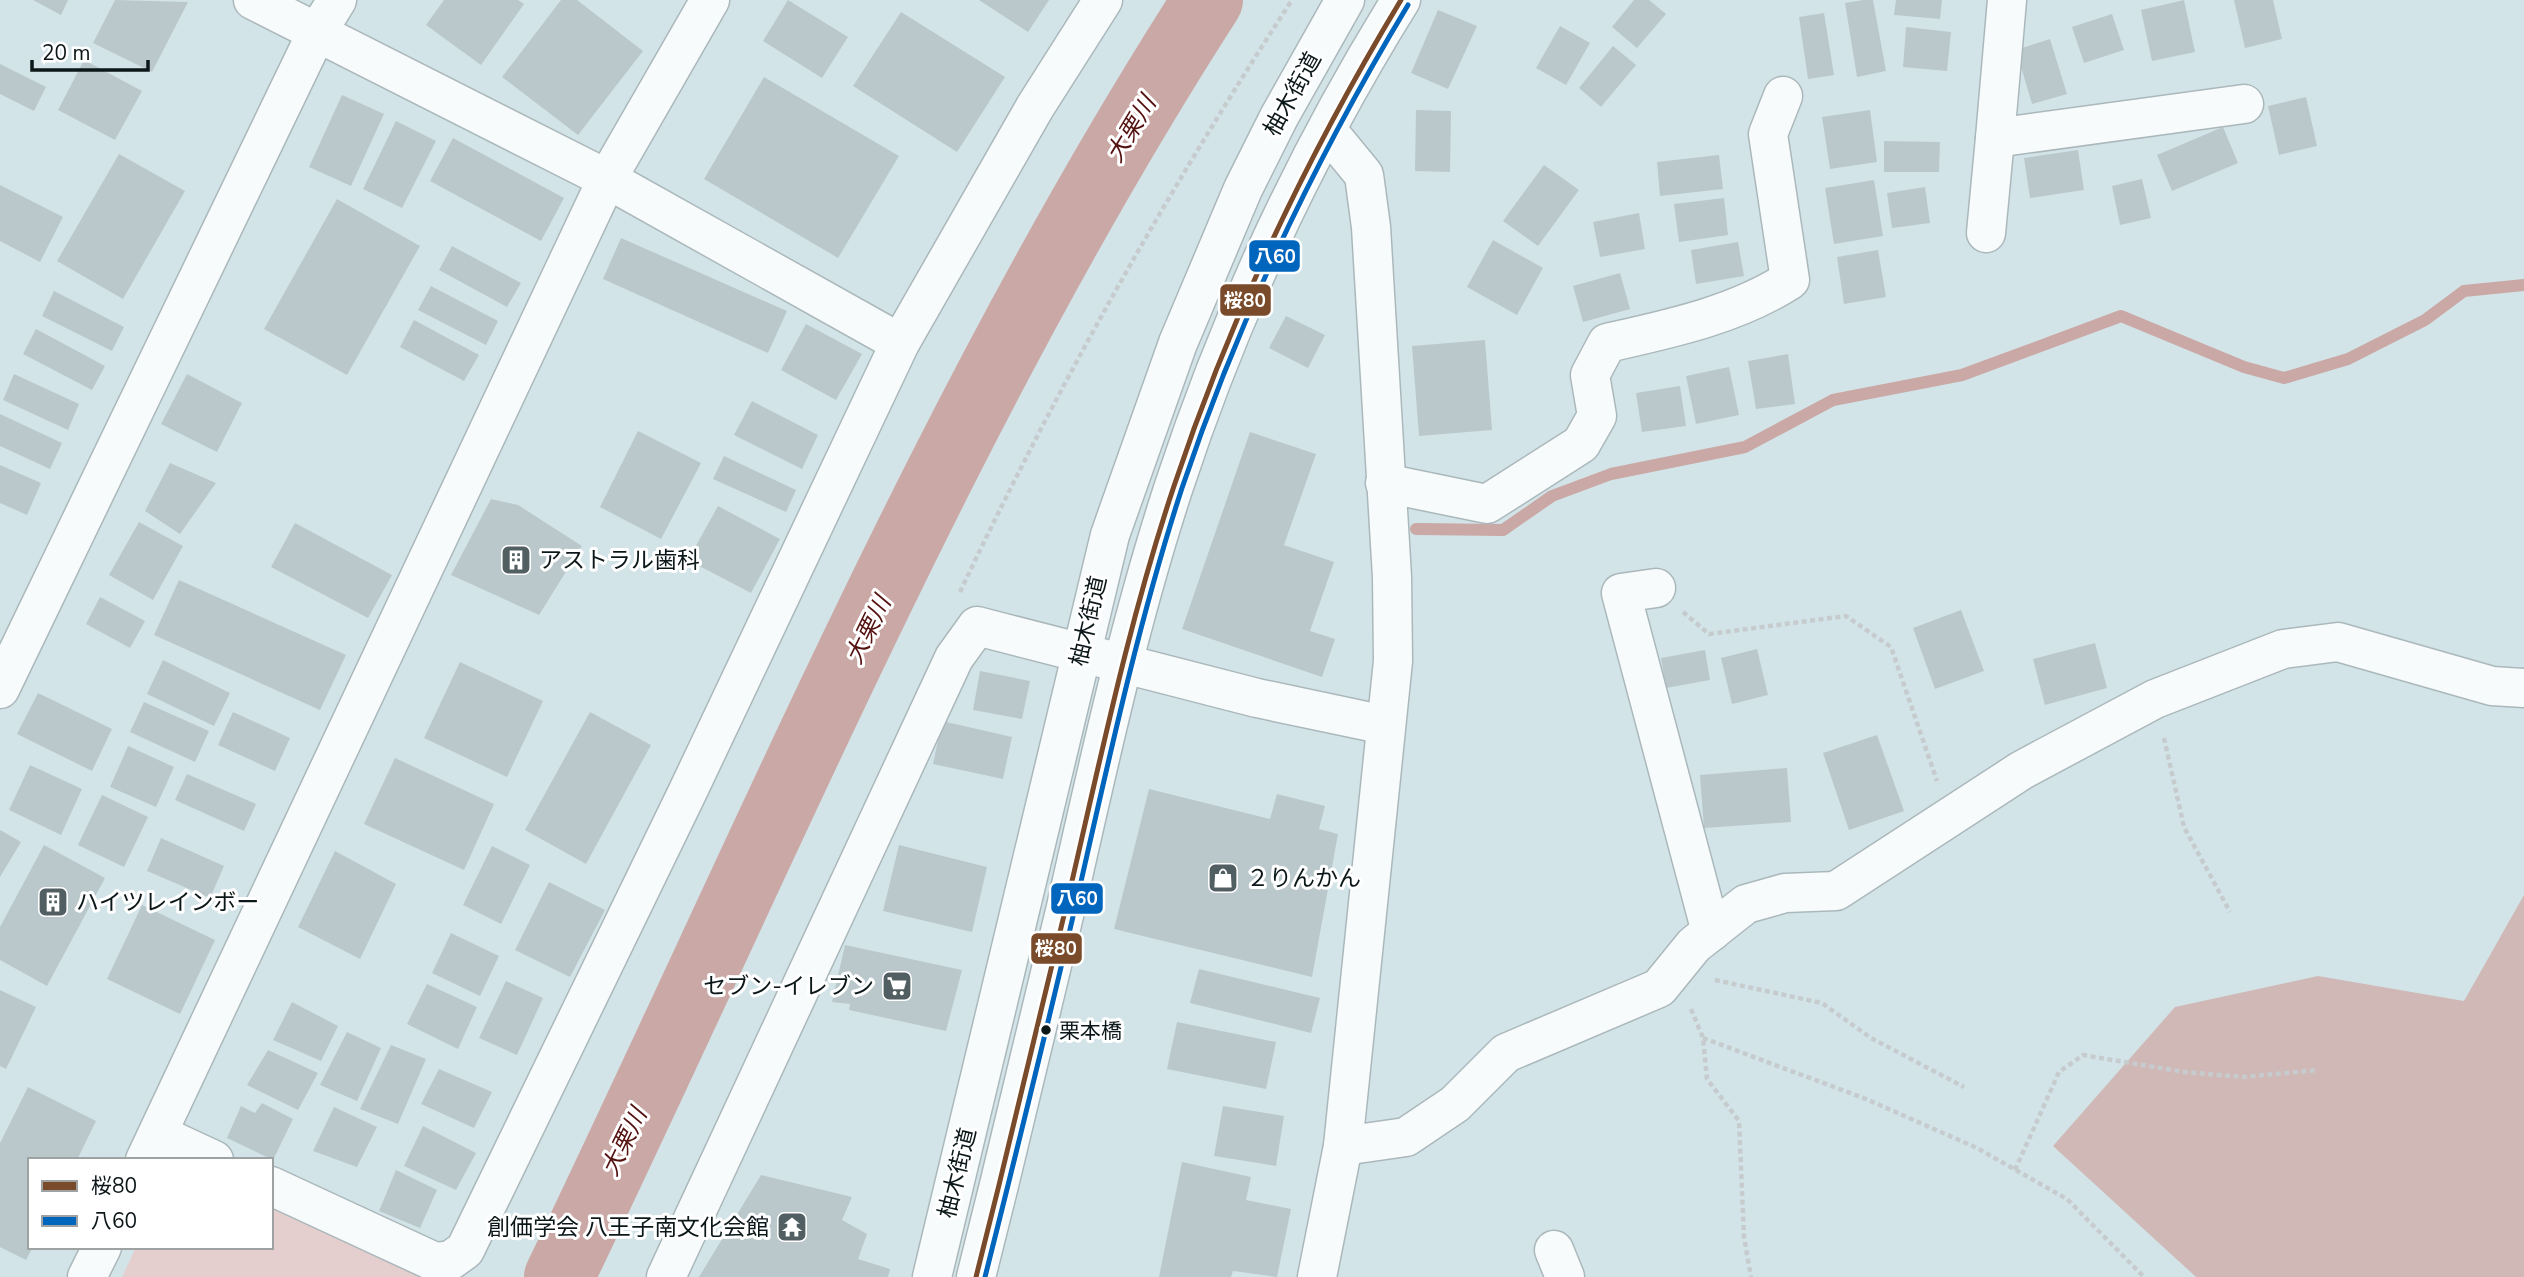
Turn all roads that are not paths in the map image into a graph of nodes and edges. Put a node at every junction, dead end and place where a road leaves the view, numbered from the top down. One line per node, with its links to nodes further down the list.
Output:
1 (253, 0): 8 (street)
2 (337, 0): 8 (street)
3 (710, 0): 13 (street)
4 (1103, 0): 15 (street)
5 (1345, 0): 18 (street, 柚木街道)
6 (1401, 0): 11 (street, 柚木街道)
7 (2007, 0): 12 (street)
8 (316, 34): 13 (street); 21 (street)
9 (1783, 96): 16 (street)
10 (2244, 104): 12 (street)
11 (1327, 130): 16 (street); 19 (street, 柚木街道)
12 (1994, 138): 14 (street)
13 (607, 179): 15 (street); 25 (street)
14 (1986, 233)
15 (900, 343): 27 (street)
16 (1385, 483): 22 (street)
17 (1656, 588): 23 (street)
18 (1080, 652): 19 (street); 30 (street); 31 (street, 柚木街道)
19 (1122, 663): 22 (street); 32 (street, 柚木街道)
20 (2524, 688): 23 (street)
21 (0, 689)
22 (1385, 725): 24 (street)
23 (1711, 932): 24 (street)
24 (1343, 1146): 33 (street)
25 (151, 1147): 26 (street)
26 (204, 1158)
27 (273, 1187)
28 (101, 1249): 29 (street)
29 (88, 1277)
30 (666, 1277)
31 (932, 1277)
32 (976, 1277)
33 (1317, 1277)

